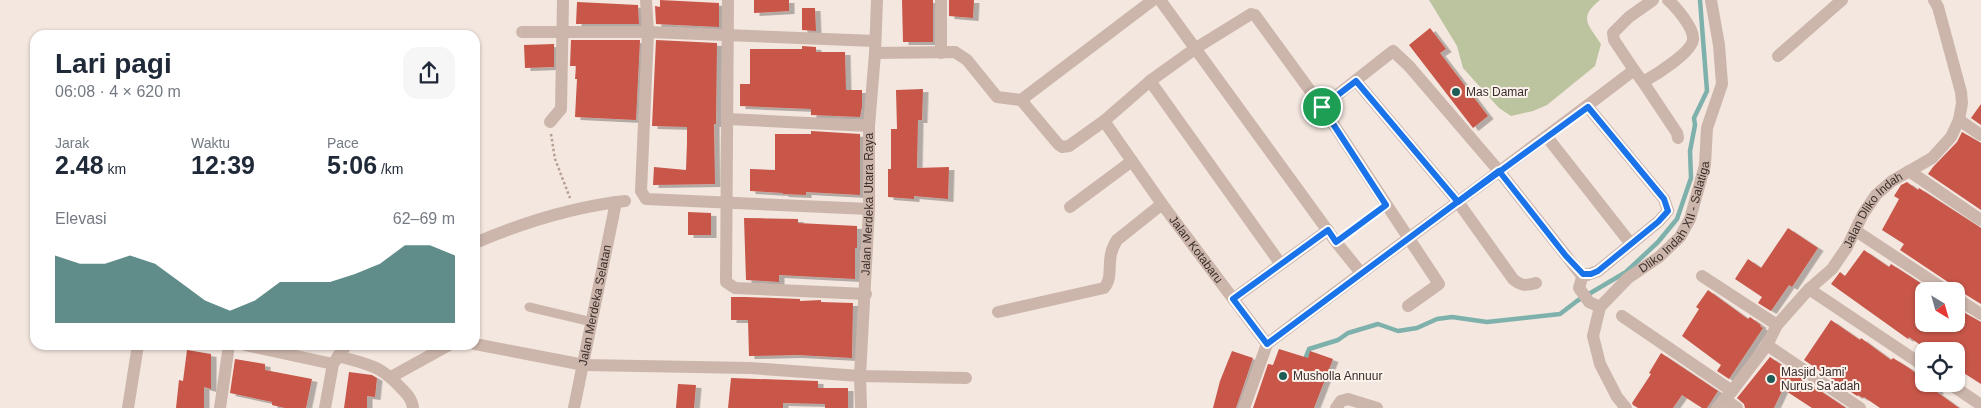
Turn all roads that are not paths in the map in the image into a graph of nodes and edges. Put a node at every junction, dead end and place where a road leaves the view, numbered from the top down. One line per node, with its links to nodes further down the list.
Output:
1 (563, 0): 13 (street)
2 (646, 0): 15 (street)
3 (728, 0): 16 (street)
4 (877, 0): 17 (street, Jalan Merdeka Utara Raya)
5 (941, 0): 19 (street)
6 (1153, 0): 25 (street)
7 (1160, 0): 18 (street)
8 (1653, 0): 21 (street)
9 (1668, 0): 24 (street)
10 (1711, 0): 62 (street, Dliko Indah XII - Salatiga)
11 (1842, 0): 20 (street)
12 (1938, 2): 30 (street, Jalan Dliko Indah)
13 (564, 31): 14 (street); 15 (street); 31 (street)
14 (522, 32)
15 (648, 32): 16 (street); 39 (street)
16 (728, 36): 17 (street); 28 (street)
17 (875, 47): 19 (street); 32 (street, Jalan Merdeka Utara Raya)
18 (1196, 48): 22 (street); 26 (street); 47 (street)
19 (941, 53): 25 (street)
20 (1778, 56)
21 (1634, 70): 24 (street); 27 (street)
22 (1150, 81): 29 (street); 53 (street)
23 (1356, 81): 26 (street); 37 (street); 40 (street)
24 (1643, 82): 35 (street)
25 (1020, 100): 29 (street)
26 (1322, 107): 43 (street)
27 (1588, 107): 34 (street); 52 (street)
28 (728, 119): 32 (street); 41 (street)
29 (1104, 120): 36 (street, Jalan Kotabaru)
30 (1959, 120): 33 (street); 38 (street, Jalan Dliko Indah)
31 (550, 122)
32 (869, 126): 45 (street, Jalan Merdeka Utara Raya)
33 (1981, 135)
34 (1547, 136): 37 (street); 52 (street)
35 (1678, 138)
36 (1132, 161): 42 (street, Jalan Kotabaru); 44 (street)
37 (1499, 171): 40 (street); 55 (street)
38 (1909, 172): 46 (street); 48 (street, Jalan Dliko Indah)
39 (630, 200): 41 (street); 50 (street); 69 (street, Jalan Merdeka Selatan)
40 (1458, 202): 49 (street); 58 (street)
41 (727, 203): 45 (street); 60 (street)
42 (1162, 204): 61 (street, Jalan Kotabaru); 66 (street)
43 (1386, 205): 49 (street); 51 (lane)
44 (1070, 207)
45 (869, 209): 60 (street, Jalan Merdeka Utara Raya)
46 (1981, 220)
47 (1328, 230): 51 (street); 53 (street)
48 (1856, 231): 57 (street); 59 (street, Jalan Dliko Indah)
49 (1408, 238): 54 (street); 64 (street)
50 (480, 241)
51 (1336, 242): 54 (street)
52 (1631, 244): 55 (street)
53 (1280, 263): 61 (street)
54 (1361, 273): 71 (street)
55 (1583, 274): 62 (street)
56 (1702, 276): 70 (street)
57 (1933, 282)
58 (1536, 283)
59 (1809, 288): 70 (street, Jalan Dliko Indah); 80 (street)
60 (866, 294): 83 (street, Jalan Merdeka Utara Raya)
61 (1233, 299): 71 (street, Jalan Kotabaru)
62 (1594, 304): 97 (street)
63 (1965, 304): 67 (street)
64 (1408, 306)
65 (529, 307): 69 (lane)
66 (998, 312)
67 (1981, 314)
68 (1622, 316): 86 (street)
69 (592, 322): 81 (street, Jalan Merdeka Selatan)
70 (1777, 326): 73 (street, Jalan Dliko Indah)
71 (1267, 344): 94 (street)
72 (480, 345): 81 (street)
73 (1766, 345): 86 (street, Jalan Dliko Indah); 99 (street)
74 (137, 350): 88 (street)
75 (227, 350): 89 (street)
76 (275, 350): 79 (street)
77 (343, 350): 79 (street)
78 (439, 350): 82 (street)
79 (336, 360): 82 (street); 90 (street)
80 (1915, 360)
81 (584, 365): 83 (street); 92 (street, Jalan Merdeka Selatan)
82 (390, 376): 91 (street)
83 (860, 376): 84 (street); 93 (street, Jalan Merdeka Utara Raya)
84 (966, 378)
85 (1962, 392): 87 (street)
86 (1724, 399): 98 (street)
87 (1981, 405)
88 (128, 408)
89 (220, 408)
90 (324, 408)
91 (413, 408)
92 (574, 408)
93 (861, 408)
94 (1244, 408)
95 (1337, 408): 96 (street)
96 (1377, 408)
97 (1626, 408)
98 (1737, 408)
99 (1860, 408)

